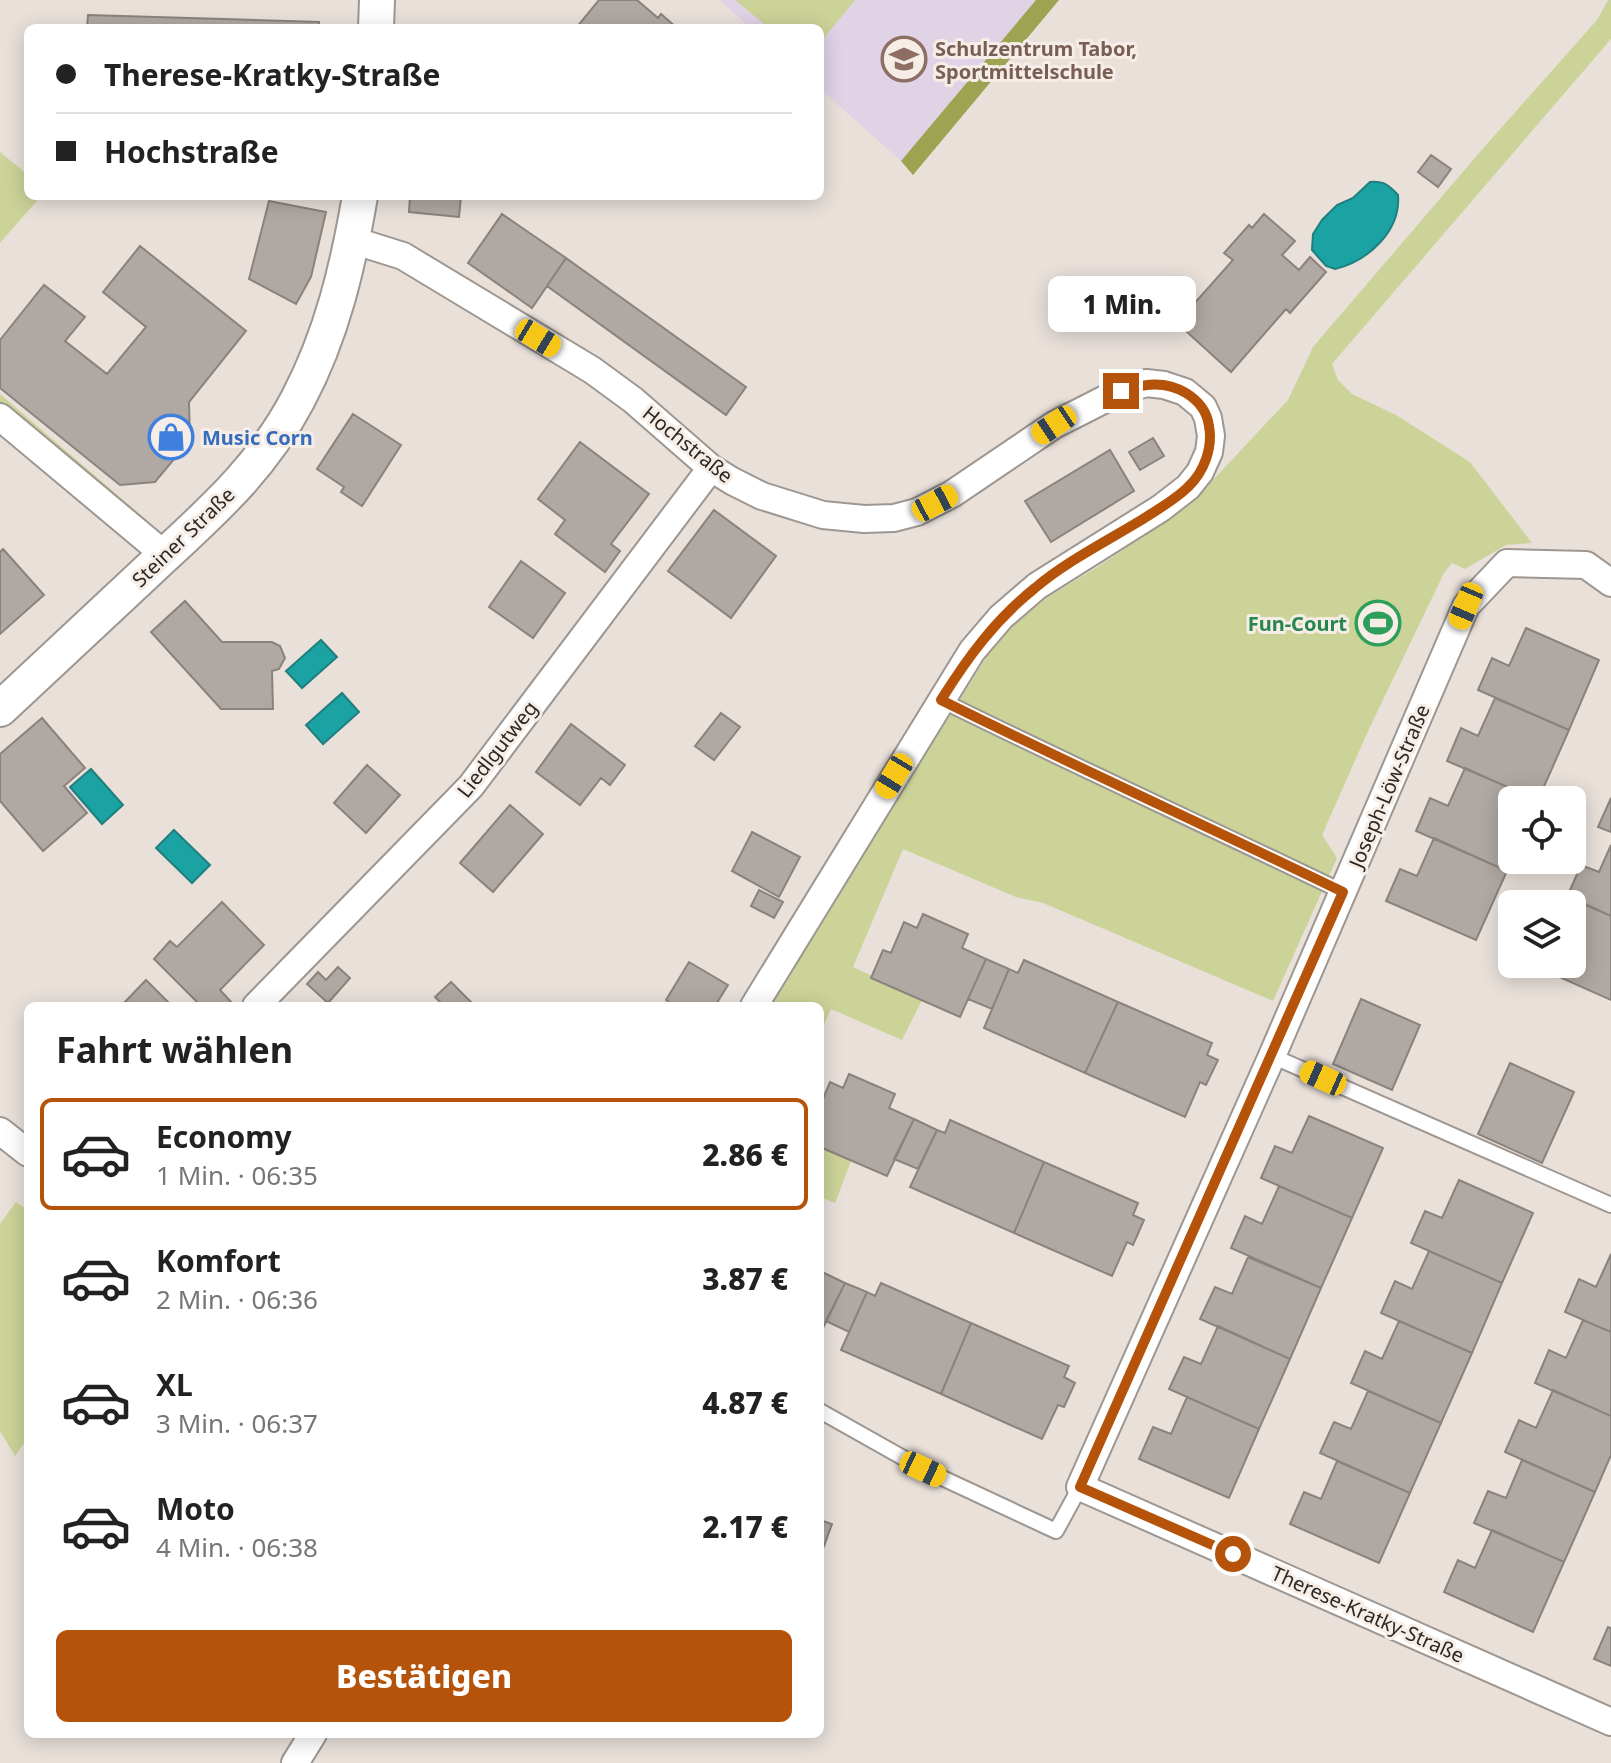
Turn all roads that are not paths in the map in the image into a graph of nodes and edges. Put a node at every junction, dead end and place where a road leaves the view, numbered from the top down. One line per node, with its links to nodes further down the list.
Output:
1 (377, 0): 2 (street)
2 (376, 24)
3 (359, 200): 4 (street, Steiner Straße)
4 (352, 240): 6 (street, Hochstraße); 7 (street, Steiner Straße)
5 (0, 417): 7 (street)
6 (711, 468): 9 (street, Hochstraße); 12 (street, Liedlgutweg)
7 (165, 555): 10 (street, Steiner Straße)
8 (1611, 583): 11 (street, Joseph-Löw-Straße)
9 (941, 700): 11 (lane); 13 (street, Hochstraße)
10 (0, 709)
11 (1343, 892): 14 (street, Joseph-Löw-Straße)
12 (260, 1002)
13 (756, 1002)
14 (1272, 1056): 17 (lane); 19 (street, Joseph-Löw-Straße)
15 (0, 1131): 16 (street)
16 (24, 1150)
17 (1611, 1205)
18 (824, 1413): 19 (lane)
19 (1080, 1487): 20 (street, Therese-Kratky-Straße)
20 (1611, 1722)
21 (311, 1738): 22 (street)
22 (295, 1763)

